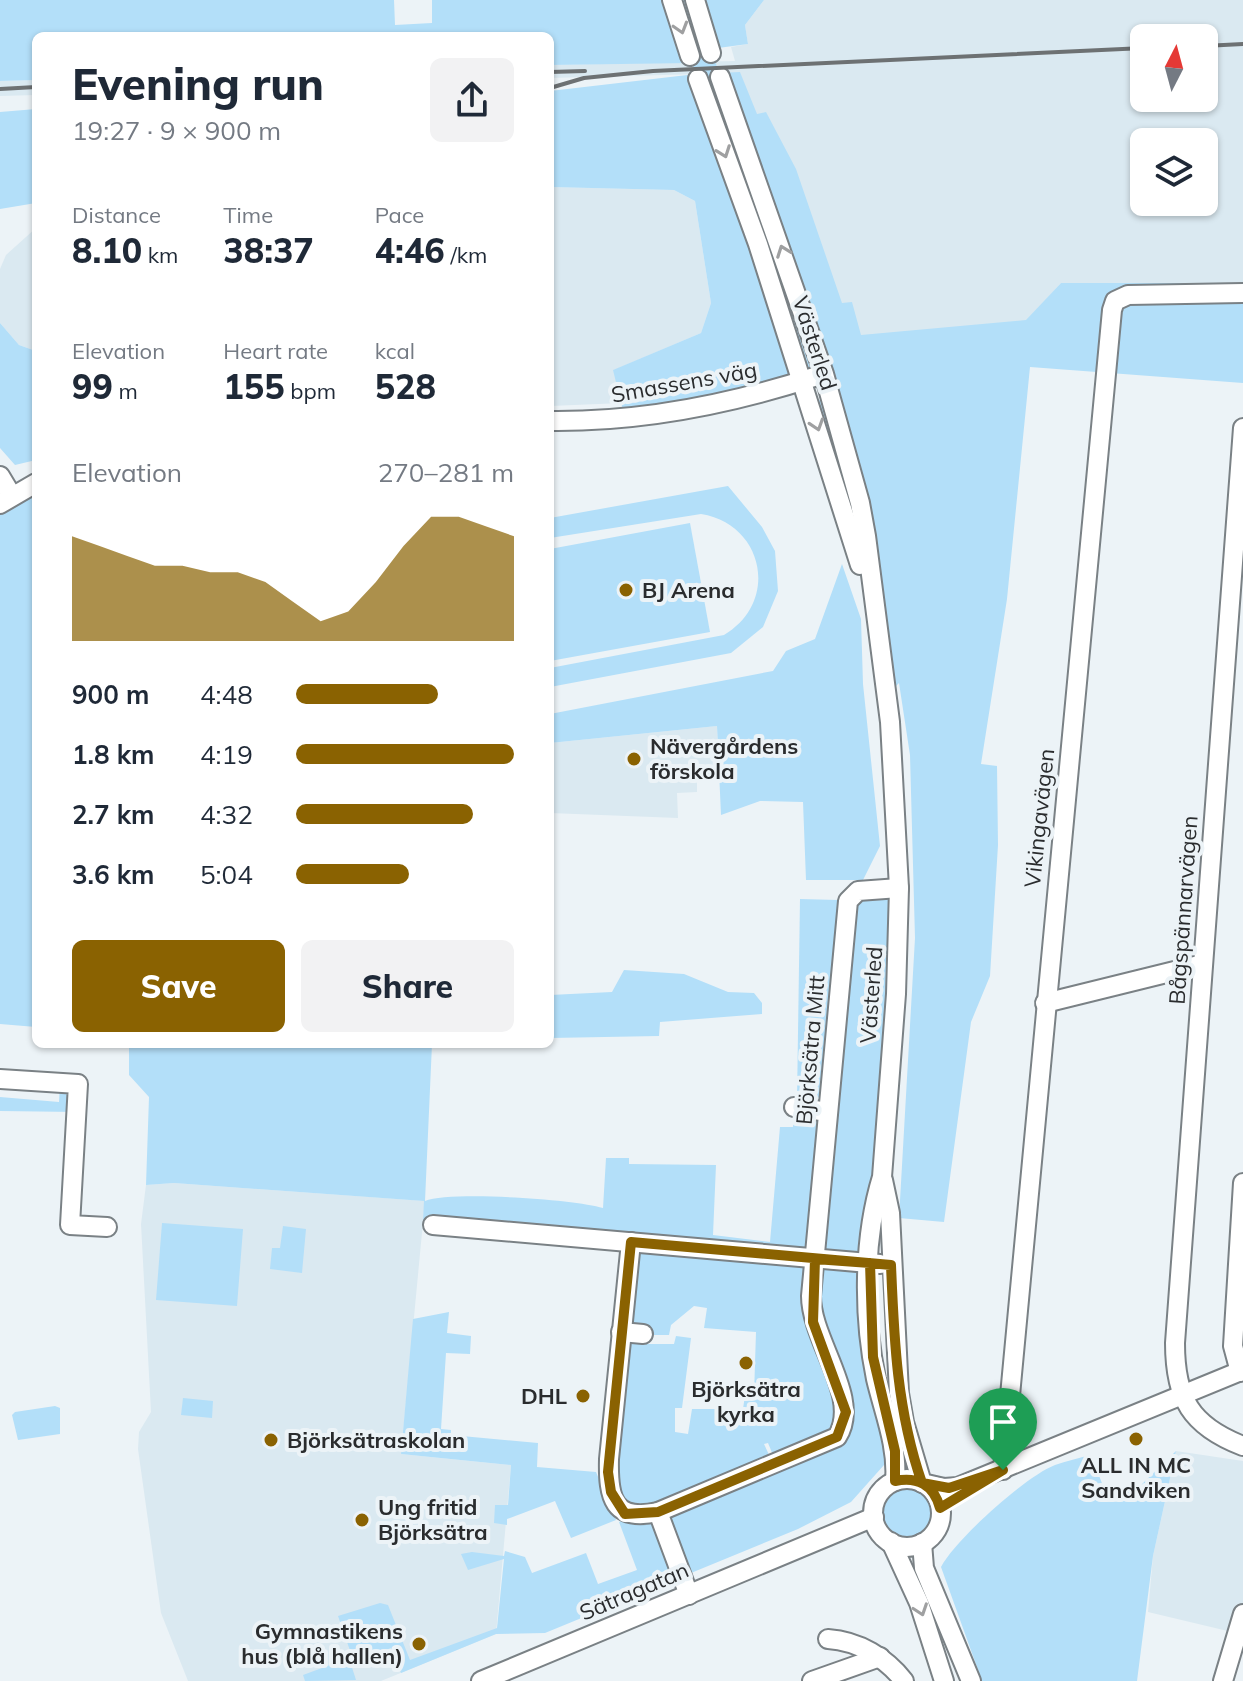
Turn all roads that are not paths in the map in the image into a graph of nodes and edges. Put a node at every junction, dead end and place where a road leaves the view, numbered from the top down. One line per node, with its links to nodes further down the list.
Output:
1 (672, 0): 4 (street, one-way to 4)
2 (695, 0): 3 (street)
3 (711, 53)
4 (690, 56)
5 (720, 77): 8 (street, Västerled, one-way to 5)
6 (698, 79): 9 (street, Västerled, one-way to 9)
7 (1243, 293): 18 (street, Vikingavägen)
8 (824, 374): 9 (street, Smassens väg); 15 (street, Västerled)
9 (803, 381): 10 (street, Smassens väg); 15 (street, Västerled, one-way to 15)
10 (554, 421)
11 (1243, 428): 17 (street, Bågspännarvägen)
12 (0, 476): 14 (street)
13 (32, 485): 14 (street)
14 (6, 500)
15 (877, 625): 16 (street, Västerled)
16 (899, 888): 21 (street, Björksätra Mitt); 22 (street, Västerled)
17 (1203, 964): 18 (street); 33 (street, Bågspännarvägen)
18 (1045, 1003): 35 (street, Vikingavägen)
19 (0, 1079): 25 (street)
20 (794, 1107): 21 (street)
21 (828, 1112): 27 (street, Björksätra Mitt)
22 (882, 1177): 28 (street, Västerled); 29 (street, Västerled)
23 (1243, 1183): 32 (street)
24 (433, 1225): 26 (street)
25 (107, 1227)
26 (631, 1242): 27 (street); 30 (street, Björksätra Mitt)
27 (815, 1259): 28 (street); 40 (street, Björksätra Mitt)
28 (870, 1263): 29 (street); 36 (street, Västerled)
29 (891, 1265): 37 (street, Västerled)
30 (621, 1332): 31 (street); 40 (street, Björksätra Mitt)
31 (643, 1334)
32 (1242, 1371): 33 (street)
33 (1181, 1395): 34 (street); 35 (street)
34 (1243, 1446)
35 (1003, 1470): 37 (street); 38 (street)
36 (895, 1481): 37 (street); 39 (street)
37 (922, 1483): 38 (street)
38 (940, 1508): 42 (street)
39 (874, 1511): 41 (street); 43 (street, Sätragatan)
40 (658, 1512): 43 (street)
41 (891, 1542): 42 (street); 50 (street, one-way to 50)
42 (922, 1543): 51 (street)
43 (689, 1595): 47 (street, Sätragatan)
44 (1243, 1614): 52 (street)
45 (828, 1639): 46 (street)
46 (880, 1657): 48 (street); 49 (street)
47 (481, 1681)
48 (812, 1681)
49 (904, 1681)
50 (944, 1681)
51 (971, 1681)
52 (1223, 1681)

